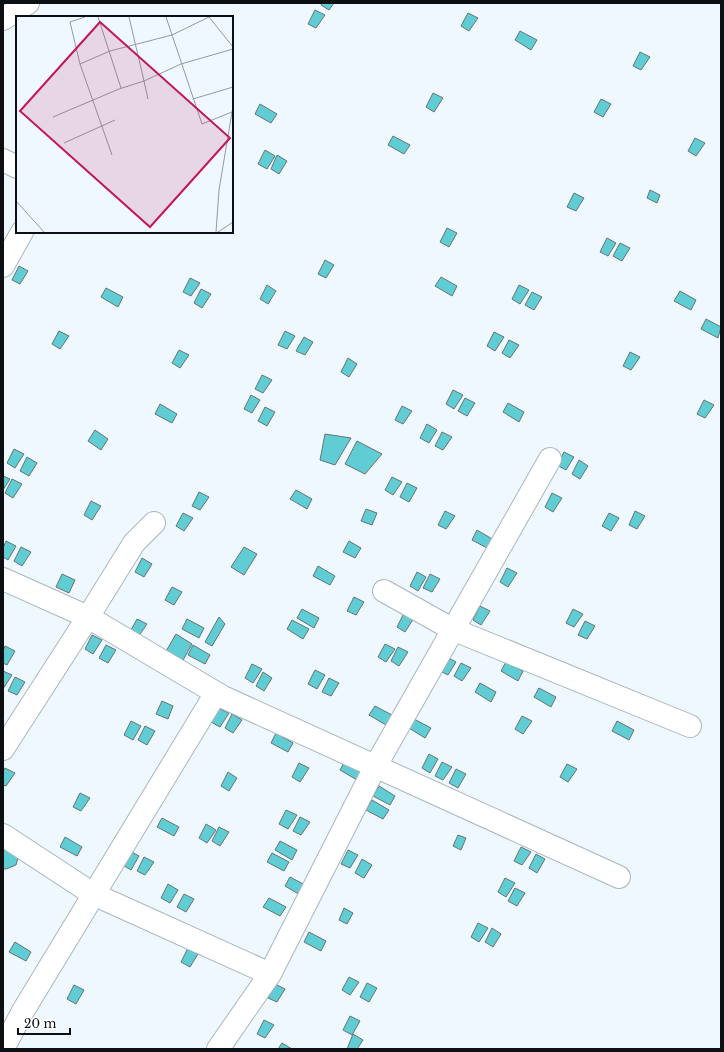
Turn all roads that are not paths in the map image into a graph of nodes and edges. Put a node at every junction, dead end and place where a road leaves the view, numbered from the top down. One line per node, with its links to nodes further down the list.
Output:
1 (28, 3): 2 (street)
2 (3, 19)
3 (3, 160): 4 (street)
4 (16, 166)
5 (21, 233): 6 (street)
6 (3, 266)
7 (550, 459): 12 (street)
8 (154, 523): 11 (street)
9 (3, 579): 11 (street)
10 (384, 591): 12 (street)
11 (88, 616): 13 (street); 15 (street)
12 (452, 629): 14 (street); 16 (street)
13 (216, 693): 16 (street); 19 (street)
14 (690, 726)
15 (3, 749)
16 (374, 767): 18 (street); 20 (street)
17 (3, 835): 19 (street)
18 (619, 877)
19 (93, 894): 20 (street); 21 (street)
20 (270, 974): 22 (street)
21 (3, 1049)
22 (218, 1049)

